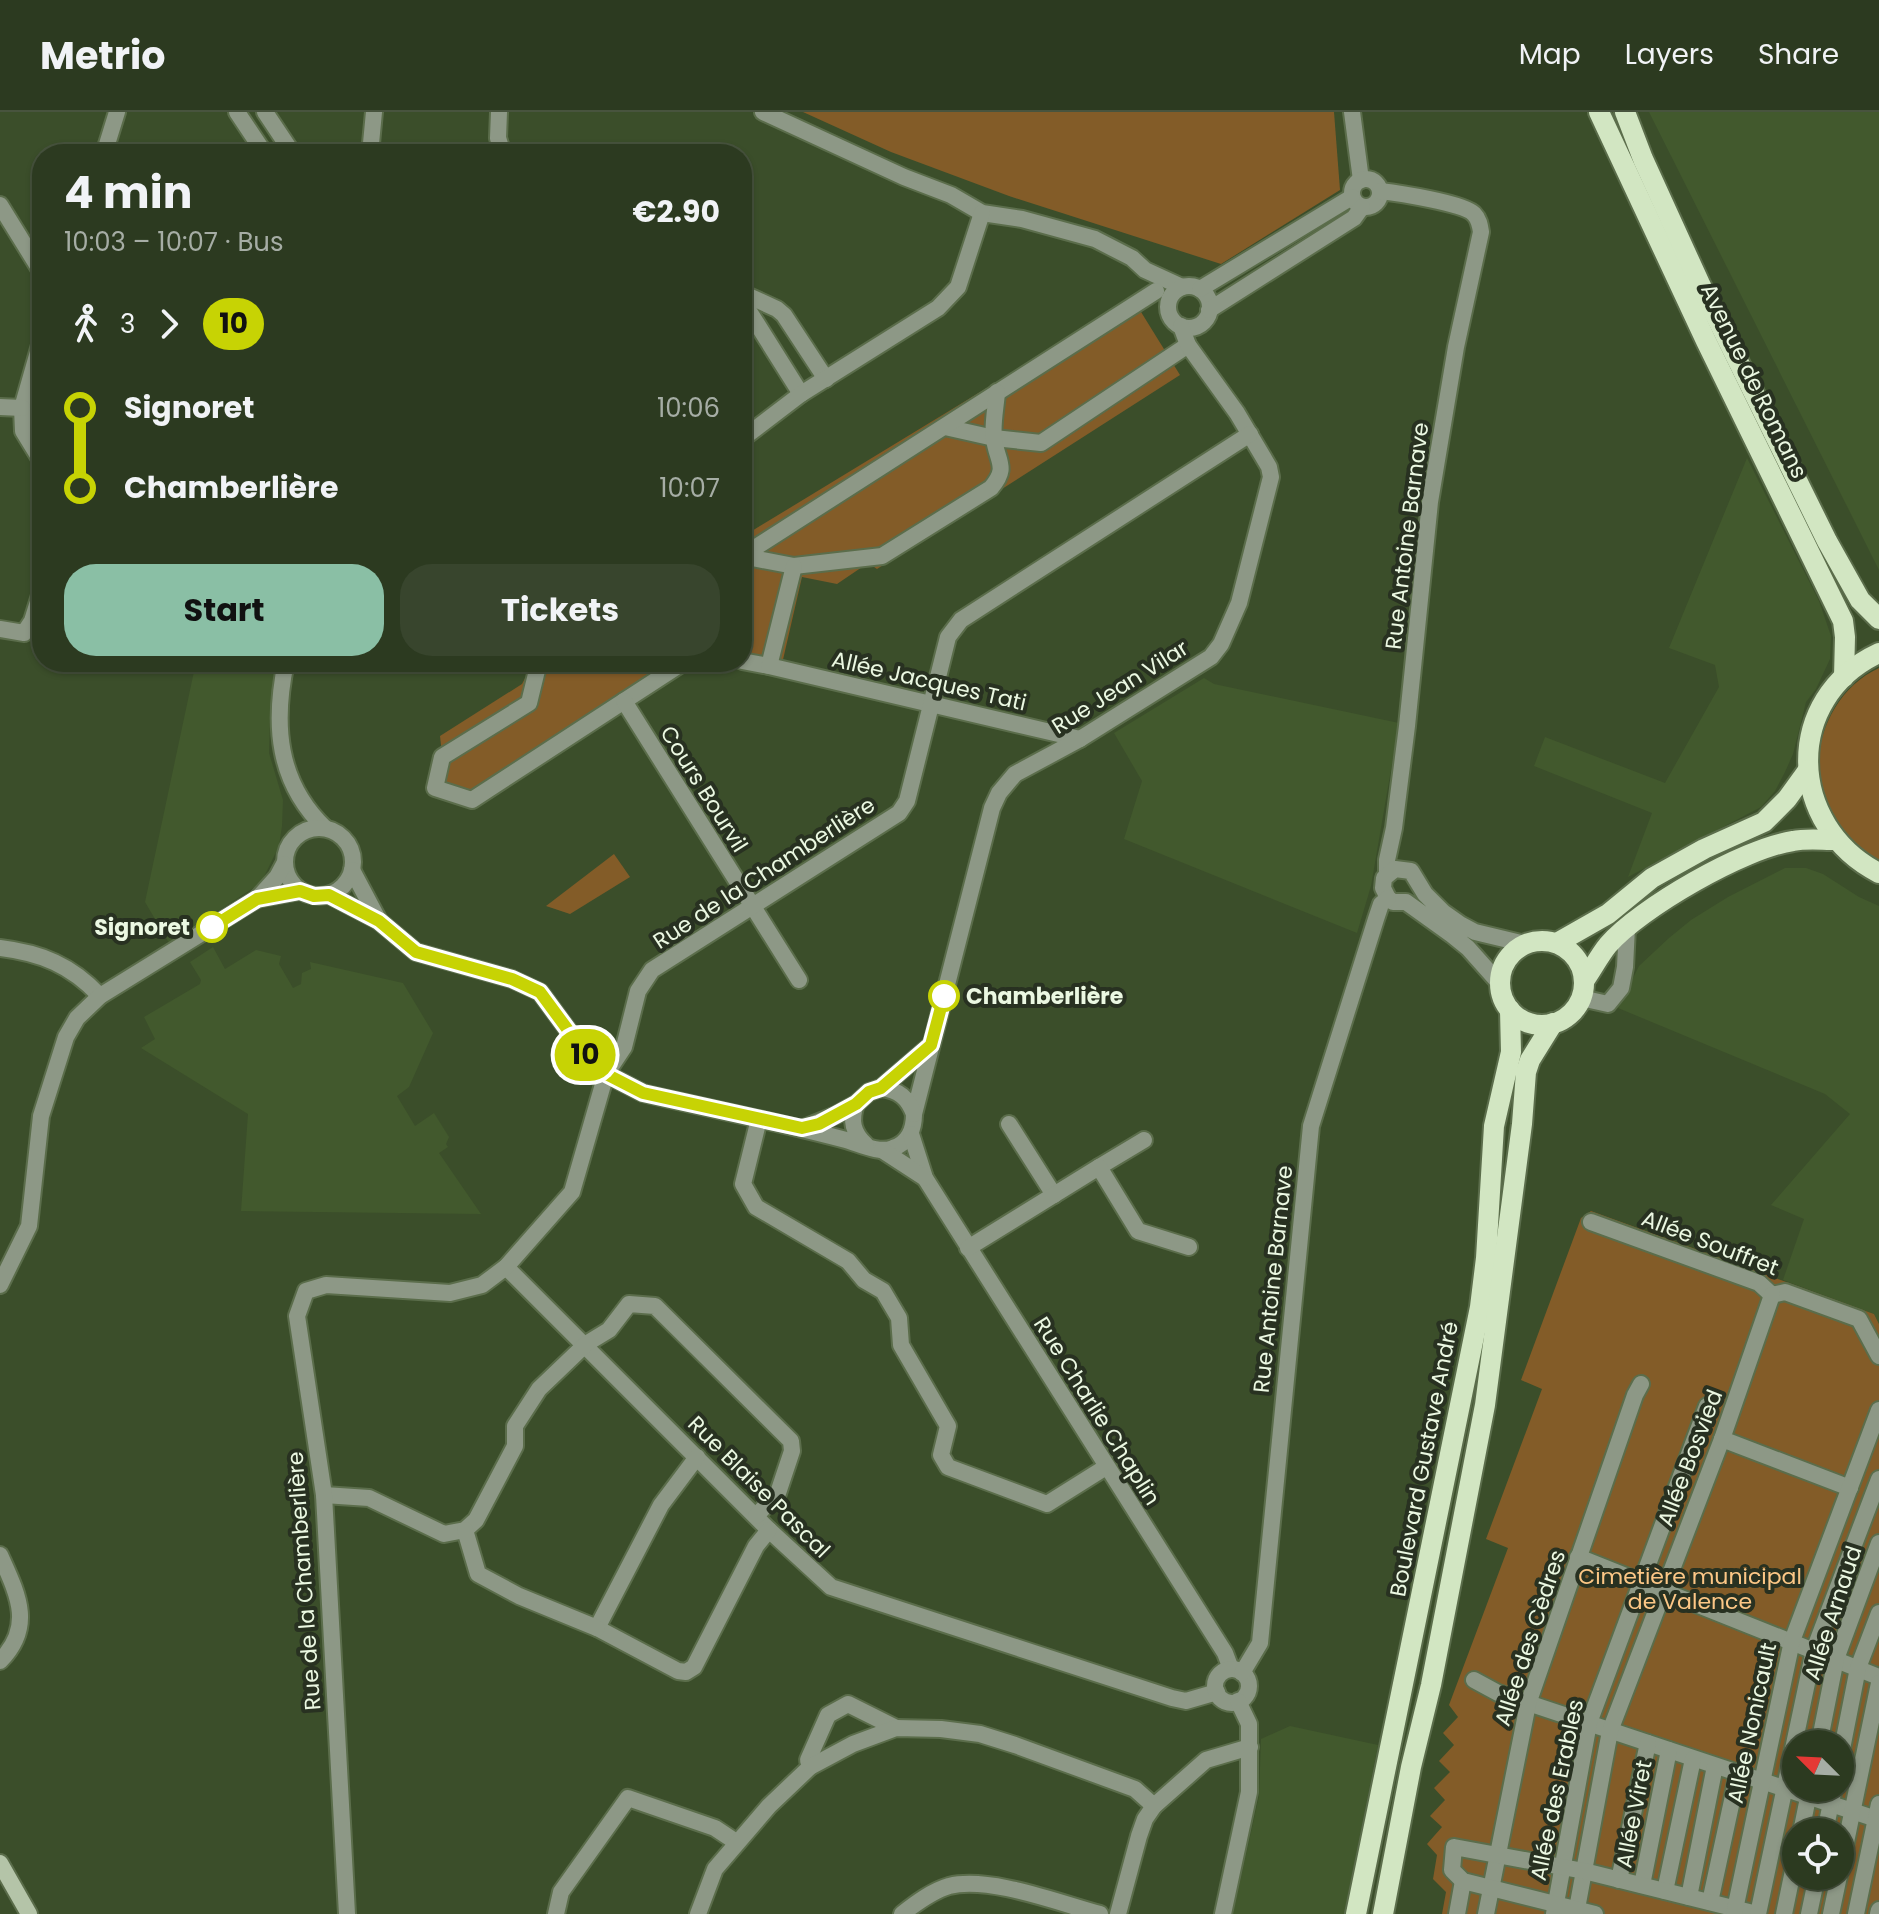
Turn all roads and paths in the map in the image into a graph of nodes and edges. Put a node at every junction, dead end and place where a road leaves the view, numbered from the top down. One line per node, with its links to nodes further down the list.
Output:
1 (117, 112): 10 (street)
2 (237, 112): 11 (street)
3 (265, 112): 12 (street)
4 (374, 112): 13 (street)
5 (499, 112): 14 (street)
6 (763, 112): 19 (street)
7 (1352, 112): 15 (street)
8 (1599, 112): 55 (main road, Avenue de Romans)
9 (1625, 112): 46 (main road, Avenue de Romans)
10 (107, 144)
11 (258, 144)
12 (286, 144)
13 (371, 144)
14 (500, 144)
15 (1361, 180): 16 (street); 17 (street)
16 (1380, 191): 17 (street); 62 (street, Rue Antoine Barnave)
17 (1357, 202): 23 (street); 28 (street)
18 (0, 205): 20 (street)
19 (982, 213): 21 (street); 33 (street)
20 (32, 257)
21 (1145, 270): 22 (street); 24 (street)
22 (1182, 287): 23 (street); 26 (street)
23 (1200, 289): 28 (street)
24 (1156, 291): 26 (street); 34 (street)
25 (752, 298): 33 (street)
26 (1168, 307): 29 (street)
27 (752, 316): 35 (street)
28 (1206, 316): 29 (street); 31 (street)
29 (1181, 326): 30 (street, Rue Jean Vilar)
30 (1188, 345): 31 (street, Rue Jean Vilar); 41 (street)
31 (1201, 361): 40 (street, Rue Jean Vilar)
32 (32, 373): 37 (street)
33 (826, 379): 35 (street)
34 (997, 392): 38 (street); 41 (street)
35 (801, 394): 39 (street)
36 (0, 407): 37 (street)
37 (22, 408): 42 (street)
38 (945, 427): 41 (street); 43 (street)
39 (752, 431)
40 (1250, 434): 57 (street, Rue de la Chamberlière); 58 (street, Rue Jean Vilar)
41 (994, 438): 45 (street)
42 (32, 446)
43 (752, 550)
44 (752, 558): 45 (street)
45 (794, 566): 51 (street)
46 (1879, 619)
47 (32, 621): 48 (street)
48 (0, 629)
49 (1879, 653): 55 (main road)
50 (752, 663): 51 (street, Allée Jacques Tati)
51 (769, 666): 57 (street, Allée Jacques Tati)
52 (284, 672): 60 (street)
53 (537, 672): 56 (street)
54 (669, 672): 56 (street)
55 (1844, 677): 59 (main road)
56 (624, 701): 76 (street, Cours Bourvil)
57 (931, 704): 58 (street, Allée Jacques Tati); 76 (street, Rue de la Chamberlière)
58 (1080, 739): 88 (street, Rue Jean Vilar)
59 (1808, 770): 64 (main road); 79 (main road)
60 (297, 797): 61 (street); 63 (street)
61 (325, 828): 63 (street); 67 (street)
62 (1394, 828): 66 (street); 69 (street, Rue Antoine Barnave)
63 (293, 839): 65 (street)
64 (1836, 840): 68 (main road); 78 (main road, Boulevard Gustave André)
65 (284, 864): 71 (street); 74 (street)
66 (1405, 868): 69 (street); 70 (street)
67 (352, 870): 72 (street); 77 (street)
68 (1879, 873)
69 (1387, 874): 73 (street)
70 (1418, 887): 75 (street); 80 (street)
71 (300, 891): 72 (street); 74 (street)
72 (329, 895): 77 (street)
73 (1388, 898): 75 (street); 134 (street, Rue Antoine Barnave)
74 (257, 899): 85 (street)
75 (1406, 902): 83 (street)
76 (751, 907): 82 (street, Cours Bourvil); 89 (street, Rue de la Chamberlière)
77 (379, 921): 89 (street)
78 (1627, 927): 84 (main road, Boulevard Gustave André); 84 (street)
79 (1557, 943): 80 (main road); 84 (main road)
80 (1525, 944): 83 (main road)
81 (0, 948): 85 (street)
82 (799, 980)
83 (1500, 984): 86 (main road, Boulevard Gustave André)
84 (1583, 990): 87 (main road, Boulevard Gustave André)
85 (100, 996): 106 (street)
86 (1510, 1010): 87 (main road); 187 (main road, Boulevard Gustave André)
87 (1553, 1023): 188 (main road, Boulevard Gustave André)
88 (931, 1045): 90 (street); 92 (street, Rue Jean Vilar)
89 (606, 1074): 93 (street); 105 (street, Rue de la Chamberlière)
90 (881, 1088): 91 (street); 92 (street)
91 (856, 1104): 95 (street); 98 (street)
92 (914, 1114): 96 (street, Rue Jean Vilar)
93 (759, 1119): 95 (street); 115 (street)
94 (1009, 1124): 101 (street)
95 (802, 1128): 98 (street)
96 (911, 1134): 98 (street); 100 (street, Rue Charlie Chaplin)
97 (1144, 1140): 99 (street)
98 (874, 1148): 100 (street, Rue Charlie Chaplin)
99 (1099, 1167): 101 (street); 103 (street)
100 (925, 1178): 104 (street, Rue Charlie Chaplin)
101 (1054, 1195): 104 (street)
102 (1591, 1222): 107 (street, Allée Souffret)
103 (1189, 1247)
104 (968, 1248): 115 (street, Rue Charlie Chaplin)
105 (506, 1267): 108 (street, Rue Blaise Pascal); 118 (street, Rue de la Chamberlière)
106 (0, 1285)
107 (1772, 1295): 109 (street, Allée Souffret); 113 (street, Allée Bosvied)
108 (586, 1344): 114 (street, Rue Blaise Pascal); 119 (street); 120 (street)
109 (1879, 1356)
110 (1641, 1384): 124 (street, Allée des Cèdres)
111 (1707, 1406): 125 (street, Allée des Erables)
112 (1879, 1410): 117 (street, Allée Nonicault)
113 (1722, 1439): 117 (street); 126 (street, Allée Bosvied)
114 (697, 1457): 119 (street, Rue Blaise Pascal); 128 (street)
115 (1106, 1467): 134 (street, Rue Charlie Chaplin)
116 (1879, 1479): 130 (street)
117 (1850, 1488): 129 (street, Allée Nonicault)
118 (324, 1495): 120 (street); 180 (street, Rue de la Chamberlière)
119 (756, 1516): 121 (street, Rue Blaise Pascal)
120 (465, 1530): 128 (street)
121 (769, 1530): 128 (street); 137 (street, Rue Blaise Pascal)
122 (1879, 1543): 131 (street, Allée Arnaud)
123 (0, 1555): 132 (street)
124 (1578, 1557): 125 (street); 139 (street, Allée des Cèdres)
125 (1642, 1582): 126 (street); 140 (street, Allée des Erables)
126 (1662, 1590): 129 (street); 145 (street, Allée Bosvied)
127 (1879, 1613): 133 (street)
128 (597, 1628)
129 (1792, 1641): 130 (street); 153 (street, Allée Nonicault)
130 (1814, 1650): 131 (street); 142 (street)
131 (1836, 1659): 133 (street); 143 (street, Allée Arnaud)
132 (0, 1661)
133 (1858, 1668): 136 (street); 144 (street)
134 (1236, 1671): 137 (street); 138 (street)
135 (1474, 1680): 139 (street)
136 (1879, 1680): 158 (street)
137 (1217, 1692): 138 (street)
138 (1238, 1701): 147 (street)
139 (1528, 1704): 140 (street); 162 (street, Allée des Cèdres)
140 (1589, 1723): 145 (street); 164 (street, Allée des Erables)
141 (896, 1728): 151 (street); 151 (street); 157 (street)
142 (1797, 1730)
143 (1822, 1730)
144 (1846, 1730)
145 (1610, 1731): 146 (street); 165 (street, Allée Bosvied)
146 (1648, 1743): 148 (street); 166 (street)
147 (1250, 1747): 157 (street); 186 (street)
148 (1669, 1750): 149 (street); 168 (street, Allée Viret)
149 (1693, 1759): 150 (street); 173 (street)
150 (1715, 1766): 152 (street); 174 (street)
151 (810, 1767): 161 (street)
152 (1738, 1773): 153 (street); 175 (street)
153 (1762, 1782): 154 (street); 177 (street, Allée Nonicault)
154 (1782, 1788)
155 (1782, 1802): 192 (street)
156 (1841, 1802): 158 (street)
157 (1154, 1806): 185 (street)
158 (1852, 1811): 159 (street); 160 (street)
159 (1878, 1814): 196 (street)
160 (1851, 1818)
161 (736, 1842): 181 (street); 182 (street)
162 (1498, 1856): 164 (street); 167 (street); 169 (street, Allée des Cèdres)
163 (0, 1863): 179 (street)
164 (1563, 1868): 165 (street); 176 (street, Allée des Erables)
165 (1584, 1871): 166 (street); 178 (street, Allée Bosvied)
166 (1619, 1880): 168 (street)
167 (1463, 1881): 169 (street); 189 (street)
168 (1642, 1885): 173 (street)
169 (1491, 1888): 176 (street); 190 (street, Allée des Cèdres)
170 (1789, 1890): 193 (street)
171 (1814, 1890): 194 (street)
172 (1836, 1890): 195 (street)
173 (1665, 1891): 174 (street)
174 (1689, 1897): 175 (street)
175 (1710, 1902): 177 (street)
176 (1555, 1909): 178 (street)
177 (1735, 1911): 192 (street)
178 (1577, 1912): 191 (street)
179 (29, 1914)
180 (347, 1914)
181 (556, 1914)
182 (698, 1914)
183 (902, 1914): 184 (street)
184 (1100, 1914)
185 (1118, 1914)
186 (1223, 1914)
187 (1356, 1914)
188 (1383, 1914)
189 (1457, 1914)
190 (1486, 1914)
191 (1595, 1914)
192 (1757, 1914)
193 (1784, 1914)
194 (1809, 1914)
195 (1831, 1914)
196 (1856, 1914)

